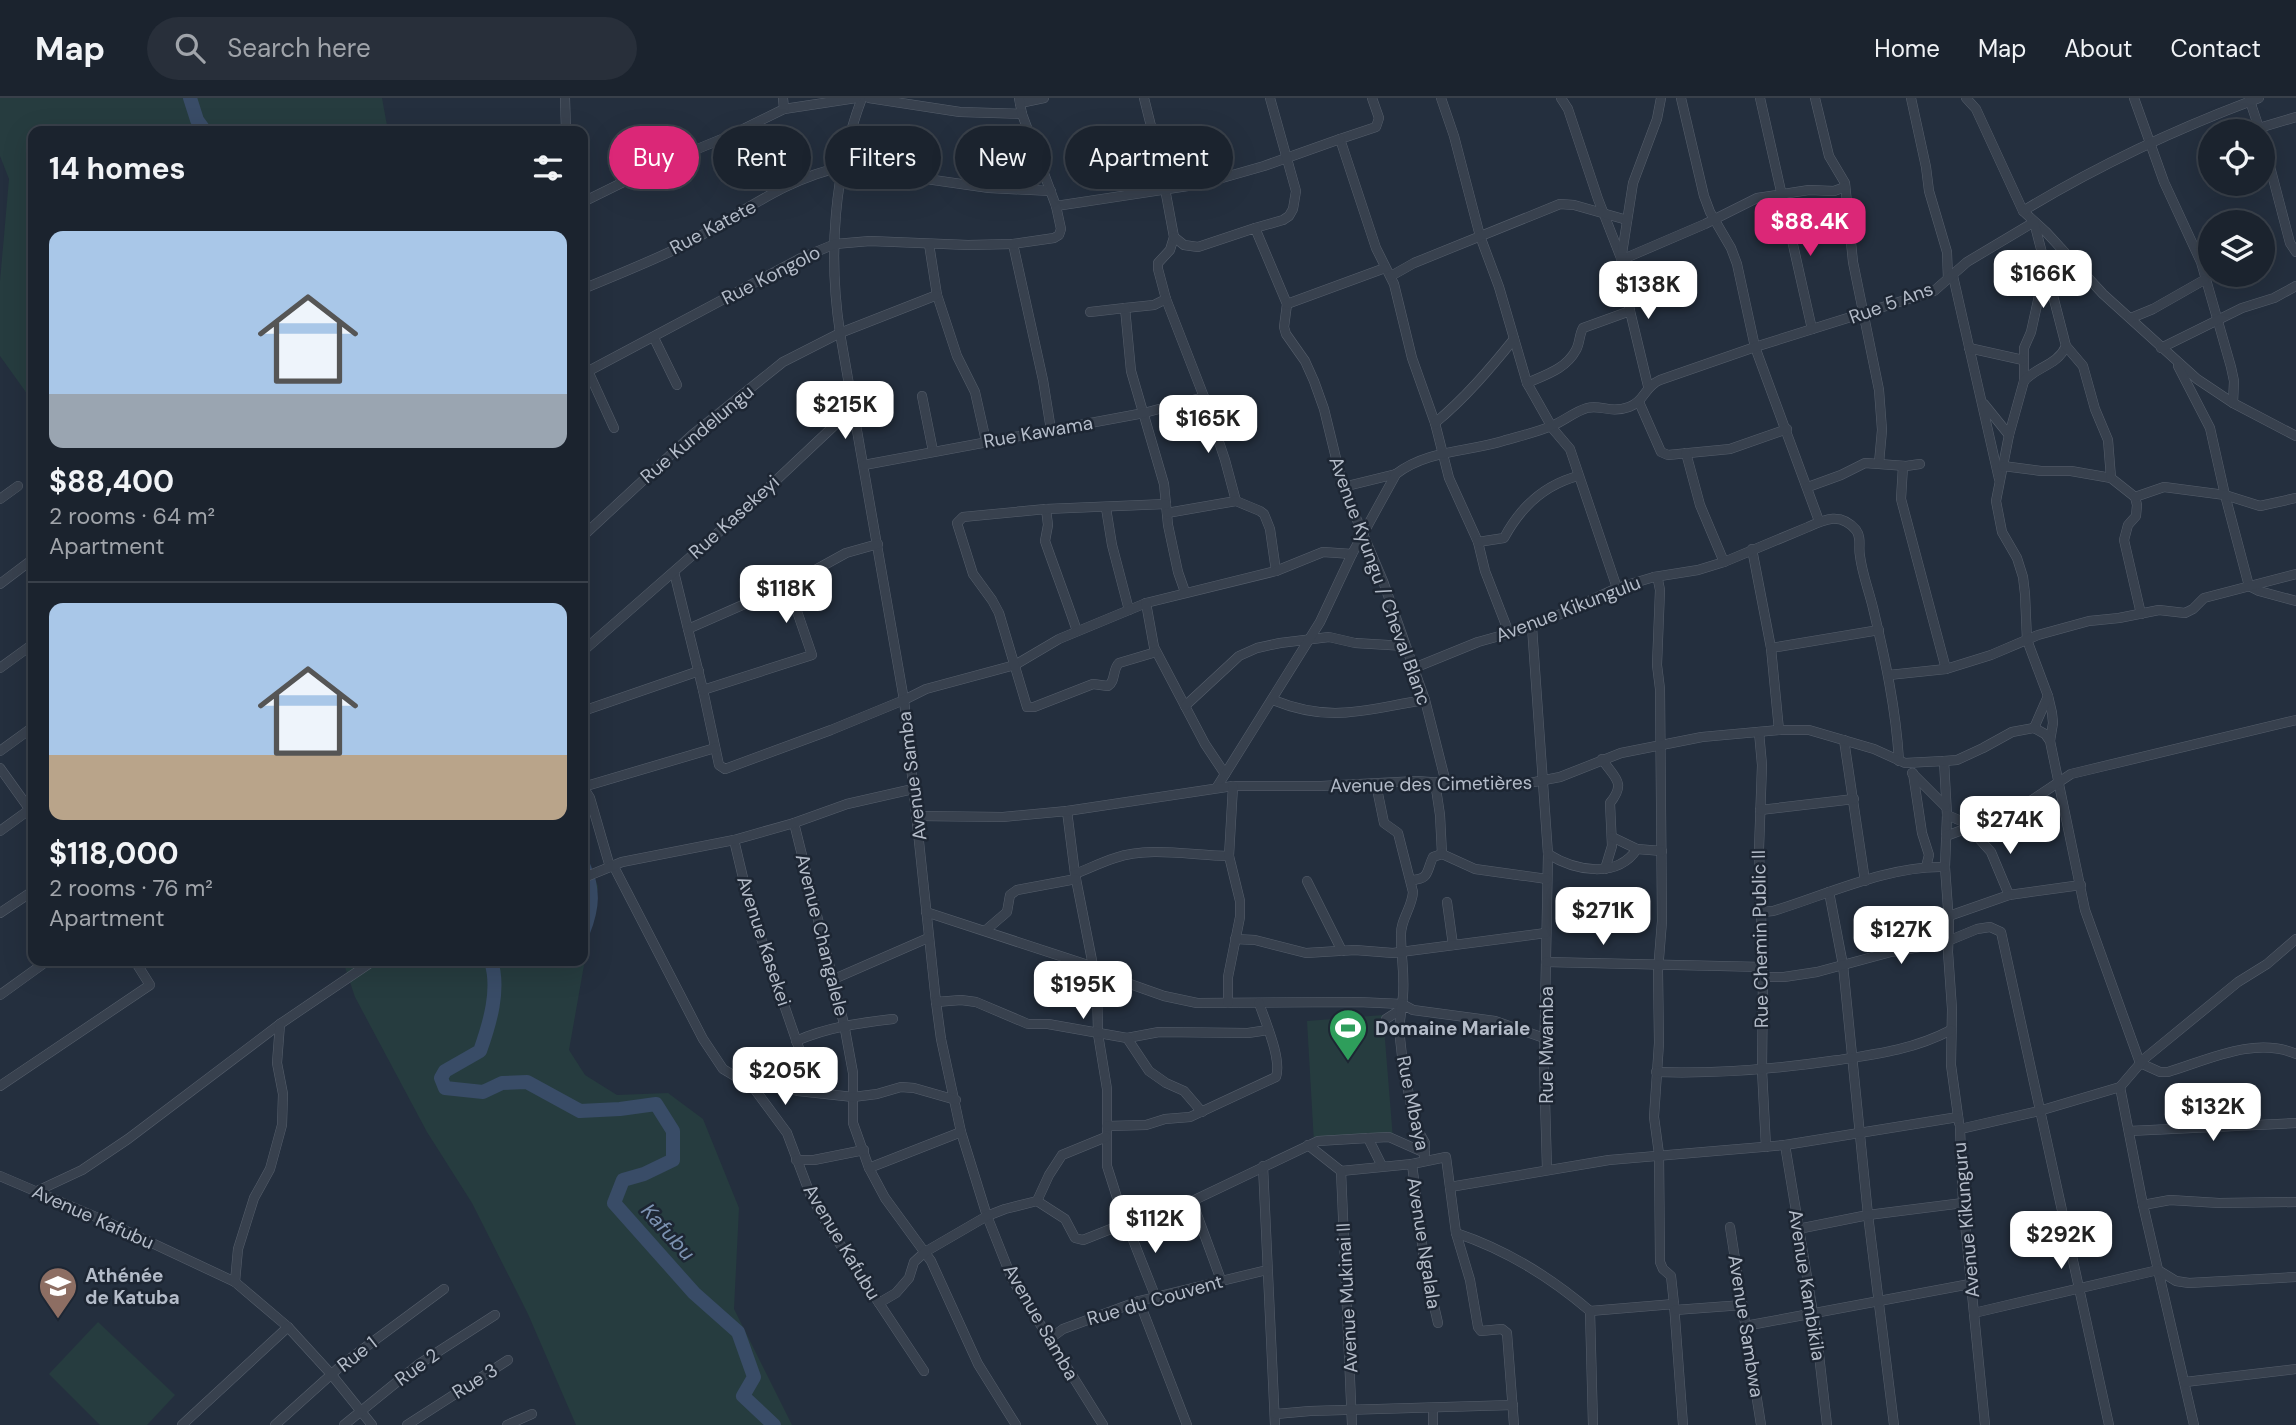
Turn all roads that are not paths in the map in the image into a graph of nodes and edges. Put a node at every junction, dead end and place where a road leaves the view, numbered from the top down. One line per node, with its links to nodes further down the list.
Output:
1 (565, 98): 26 (street)
2 (783, 98): 21 (street)
3 (856, 98): 21 (street)
4 (862, 98): 27 (street, Avenue Samba)
5 (869, 98): 22 (street)
6 (1044, 98): 20 (street)
7 (1144, 98): 28 (street)
8 (1269, 98): 31 (street)
9 (1372, 98): 29 (street)
10 (1441, 98): 49 (street)
11 (1560, 98): 44 (street)
12 (1661, 98): 45 (street)
13 (1681, 98): 46 (street)
14 (1760, 98): 40 (street)
15 (1815, 98): 36 (street)
16 (1910, 98): 59 (street)
17 (1966, 98): 43 (street)
18 (2134, 98): 30 (street)
19 (2253, 99): 24 (street); 30 (street)
20 (1020, 101): 22 (street)
21 (784, 109): 41 (street)
22 (1022, 114): 39 (street)
23 (2296, 117): 25 (street)
24 (2257, 119)
25 (2275, 124)
26 (566, 126)
27 (853, 126)
28 (1150, 126)
29 (1340, 139): 31 (street); 58 (street)
30 (2150, 144): 43 (street); 55 (street)
31 (1286, 157): 33 (street); 48 (street)
32 (825, 171): 62 (street, Rue Katete)
33 (1233, 175)
34 (941, 181): 39 (street, Rue Katete)
35 (2275, 186): 54 (street)
36 (1845, 187): 40 (street); 70 (street)
37 (839, 189): 51 (street, Avenue Samba)
38 (1165, 189): 42 (street); 50 (street)
39 (1051, 191): 42 (street)
40 (1781, 194): 46 (street); 73 (street)
41 (588, 200)
42 (1056, 206): 53 (street, Rue Kongolo)
43 (2023, 211): 47 (street)
44 (1604, 212): 45 (street); 49 (street); 56 (street)
45 (1628, 220): 56 (street)
46 (1714, 220): 56 (street); 78 (street)
47 (2034, 222): 57 (street); 59 (street, Rue 5 Ans); 71 (street)
48 (1255, 228): 50 (street); 66 (street, Avenue Kyungu / Cheval Blanc)
49 (1480, 236): 58 (street); 76 (street)
50 (1174, 237): 65 (street)
51 (835, 244): 52 (street, Rue Kongolo); 74 (street, Avenue Samba); 75 (street, Rue Kongolo)
52 (929, 244): 53 (street, Rue Kongolo); 64 (street)
53 (1013, 244): 100 (street)
54 (2296, 252)
55 (2198, 256)
56 (1621, 260): 68 (street)
57 (2045, 268): 77 (street); 81 (street)
58 (1388, 272): 66 (street); 96 (street)
59 (1950, 278): 70 (street, Rue 5 Ans); 79 (street)
60 (2198, 284): 71 (street)
61 (2296, 286): 72 (street)
62 (588, 287)
63 (2206, 287): 72 (street)
64 (937, 295): 74 (street, Rue Kundelungu); 103 (street)
65 (1166, 299): 67 (street); 91 (street)
66 (1287, 304): 117 (street, Avenue Kyungu / Cheval Blanc)
67 (1125, 309): 69 (street); 95 (street)
68 (1630, 311): 86 (street); 88 (street)
69 (1090, 312)
70 (1863, 313): 73 (street, Rue 5 Ans); 107 (street)
71 (2131, 318): 80 (street)
72 (2217, 319): 80 (street); 93 (street)
73 (1812, 329): 78 (street, Rue 5 Ans)
74 (840, 333): 94 (street, Avenue Samba); 128 (street, Rue Kundelungu)
75 (654, 338): 83 (street, Rue Kongolo); 87 (street)
76 (1514, 339): 86 (street); 96 (street)
77 (2066, 346): 85 (street); 114 (street)
78 (1755, 347): 88 (street, Rue 5 Ans); 99 (street)
79 (1969, 348): 81 (street); 90 (street)
80 (2161, 348): 82 (street)
81 (2024, 360): 85 (street)
82 (2175, 360): 93 (street); 119 (street)
83 (588, 371)
84 (588, 376): 98 (street)
85 (2025, 381): 101 (street)
86 (1527, 383): 97 (street)
87 (677, 385)
88 (1648, 386): 92 (street)
89 (922, 396): 104 (street)
90 (1980, 399): 101 (street); 115 (street)
91 (1206, 400): 95 (street, Rue Kawama); 123 (street)
92 (1639, 402): 97 (street); 106 (street)
93 (2233, 403): 102 (street)
94 (854, 407): 109 (street, Avenue Samba); 137 (street, Rue Kasekeyi)
95 (1144, 413): 100 (street, Rue Kawama); 125 (street)
96 (1435, 423): 105 (street)
97 (1552, 426): 105 (street); 113 (street)
98 (614, 428)
99 (1787, 429): 106 (street); 118 (street)
100 (1051, 430): 103 (street, Rue Kawama)
101 (2009, 435): 111 (street)
102 (2296, 436)
103 (986, 441): 104 (street, Rue Kawama)
104 (933, 451): 109 (street, Rue Kawama)
105 (1442, 453): 112 (street); 130 (street)
106 (1686, 453): 134 (street)
107 (1879, 463): 110 (street); 118 (street)
108 (1920, 464): 110 (street)
109 (864, 465): 131 (street, Avenue Samba)
110 (1903, 466): 164 (street)
111 (2003, 466): 114 (street); 115 (street)
112 (1396, 474): 117 (street); 129 (street)
113 (1578, 476): 130 (street); 143 (street)
114 (2111, 478): 120 (street)
115 (1999, 479): 154 (street)
116 (18, 486): 122 (street)
117 (1343, 487): 129 (street, Avenue Kyungu / Cheval Blanc)
118 (1808, 487): 127 (street)
119 (2225, 495): 120 (street); 121 (street); 142 (street)
120 (2135, 497): 148 (street)
121 (2296, 498)
122 (0, 499)
123 (1236, 501): 125 (street); 136 (street)
124 (1106, 508): 125 (street); 126 (street); 147 (street)
125 (1166, 508): 144 (street)
126 (1046, 509): 152 (street); 161 (street)
127 (1819, 521): 132 (street, Avenue Kikungulu); 151 (street)
128 (588, 531)
129 (1363, 534): 133 (street); 156 (street, Avenue Kyungu / Cheval Blanc)
130 (1478, 542): 153 (street)
131 (878, 544): 141 (street); 170 (street, Avenue Samba)
132 (1752, 549): 134 (street, Avenue Kikungulu); 159 (street)
133 (1352, 554): 136 (street); 155 (street)
134 (1724, 562): 139 (street, Avenue Kikungulu)
135 (28, 563): 140 (street)
136 (1276, 571): 144 (street)
137 (674, 572): 150 (street); 157 (street, Rue Kasekeyi)
138 (2296, 574): 142 (street)
139 (1654, 577): 143 (street, Avenue Kikungulu); 182 (street)
140 (0, 584)
141 (788, 585): 150 (street); 167 (street)
142 (2249, 586): 145 (street); 148 (street)
143 (1617, 588): 149 (street, Avenue Kikungulu)
144 (1185, 592): 146 (street)
145 (2296, 601)
146 (1146, 603): 147 (street); 160 (street)
147 (1129, 610): 152 (street)
148 (2141, 614): 154 (street)
149 (1532, 627): 153 (street, Avenue Kikungulu); 194 (street, Rue Mwamba)
150 (688, 629): 165 (street)
151 (1879, 630): 159 (street); 166 (street)
152 (1077, 631): 161 (street)
153 (1510, 633): 163 (street, Avenue Kikungulu)
154 (2027, 640): 164 (street); 168 (street)
155 (1308, 641): 156 (street); 169 (street); 172 (street)
156 (1405, 646): 163 (street, Avenue Kyungu / Cheval Blanc)
157 (588, 647)
158 (28, 648): 162 (street)
159 (1771, 648): 176 (street)
160 (1156, 652): 161 (street); 172 (street)
161 (1015, 665): 170 (street)
162 (0, 668)
163 (1414, 668): 171 (street, Avenue Kyungu / Cheval Blanc)
164 (1946, 668): 166 (street)
165 (699, 671): 167 (street); 173 (street)
166 (1889, 675): 181 (street)
167 (703, 690): 183 (street)
168 (2048, 696): 175 (street); 180 (street)
169 (1273, 699): 171 (street); 191 (street)
170 (904, 700): 183 (street); 202 (street, Avenue Samba)
171 (1425, 700): 196 (street, Avenue Kyungu / Cheval Blanc)
172 (1185, 706): 191 (street)
173 (588, 708)
174 (2296, 720): 193 (street)
175 (2034, 728): 180 (street); 187 (street, Avenue des Cimetières)
176 (1779, 730): 178 (street, Avenue des Cimetières); 179 (street, Avenue des Cimetières)
177 (28, 731): 184 (street)
178 (1759, 732): 182 (street, Avenue des Cimetières); 206 (street, Rue Chemin Public II)
179 (1844, 740): 185 (street, Avenue des Cimetières); 204 (street)
180 (2050, 741): 190 (street)
181 (1898, 743): 185 (street); 188 (street)
182 (1661, 746): 186 (street, Avenue des Cimetières); 218 (street)
183 (715, 748): 199 (street)
184 (0, 751)
185 (1879, 751): 188 (street, Avenue des Cimetières)
186 (1602, 759): 194 (street, Avenue des Cimetières); 215 (street)
187 (1944, 761): 188 (street, Avenue des Cimetières); 208 (street)
188 (1902, 762): 192 (street)
189 (0, 768): 205 (street)
190 (2055, 769): 193 (street); 198 (street)
191 (1225, 774): 201 (street)
192 (1913, 774): 208 (street); 223 (street)
193 (2071, 774): 198 (street)
194 (1544, 781): 196 (street, Avenue des Cimetières); 220 (street, Rue Mwamba)
195 (1435, 782): 196 (street, Avenue des Cimetières); 197 (street, Avenue des Cimetières); 219 (street)
196 (1446, 783)
197 (1376, 784): 200 (street, Avenue des Cimetières); 229 (street)
198 (2057, 785): 212 (street); 232 (street)
199 (588, 786)
200 (1234, 786): 201 (street, Avenue des Cimetières); 221 (street)
201 (1217, 787): 207 (street, Avenue des Cimetières)
202 (913, 789): 210 (street, Avenue Samba); 211 (street)
203 (588, 795): 222 (street, Avenue Kafubu)
204 (1854, 799): 206 (street); 231 (street)
205 (28, 805)
206 (1760, 810): 238 (street, Rue Chemin Public II)
207 (1067, 811): 210 (street, Avenue des Cimetières); 227 (street)
208 (1946, 811): 212 (street); 214 (street)
209 (28, 813): 213 (street)
210 (916, 816): 237 (street, Avenue Samba)
211 (793, 823): 216 (street); 258 (street, Avenue Changalele)
212 (1973, 826): 214 (street); 235 (street)
213 (0, 831)
214 (1947, 836): 224 (street)
215 (1612, 837): 217 (street); 225 (street)
216 (734, 840): 222 (street); 273 (street, Avenue Kasekei)
217 (1637, 849): 218 (street); 225 (street)
218 (1662, 851): 251 (street)
219 (1441, 854): 228 (street); 229 (street)
220 (1548, 854): 225 (street); 228 (street, Rue Mwamba)
221 (1229, 856): 227 (street); 244 (street)
222 (612, 866): 226 (street); 280 (street, Avenue Kafubu)
223 (1926, 867): 224 (street); 231 (street)
224 (1945, 867): 240 (street)
225 (1605, 869)
226 (588, 876)
227 (1076, 876): 241 (street); 256 (street)
228 (1548, 879): 242 (street, Rue Mwamba)
229 (1411, 880): 249 (street, Rue Mbaya)
230 (1307, 881): 248 (street)
231 (1865, 881): 233 (street)
232 (2081, 885): 235 (street); 276 (street)
233 (1829, 892): 238 (street); 252 (street)
234 (28, 894): 239 (street)
235 (2009, 895): 240 (street)
236 (1447, 902): 247 (street)
237 (926, 912): 241 (street); 243 (street, Avenue Samba)
238 (1762, 912): 257 (street, Rue Chemin Public II)
239 (0, 913)
240 (1949, 916): 246 (street)
241 (986, 930): 256 (street)
242 (1546, 933): 247 (street); 250 (street, Rue Mwamba)
243 (928, 938): 258 (street); 260 (street, Avenue Samba)
244 (1235, 939): 248 (street); 261 (street)
245 (2296, 939): 276 (street)
246 (1949, 941): 252 (street); 269 (street); 285 (street)
247 (1453, 945): 249 (street)
248 (1342, 951): 249 (street)
249 (1403, 952): 263 (street, Rue Mbaya)
250 (1546, 962): 251 (street); 272 (street, Rue Mwamba)
251 (1658, 965): 257 (street); 278 (street)
252 (1843, 965): 257 (street); 275 (street)
253 (40, 966): 259 (street)
254 (138, 966): 279 (street)
255 (366, 966): 266 (street)
256 (1094, 967): 261 (street); 270 (street)
257 (1763, 972): 277 (street, Rue Chemin Public II)
258 (834, 979): 267 (street, Avenue Changalele)
259 (0, 995)
260 (936, 1003): 270 (street); 284 (street, Avenue Samba)
261 (1228, 1003): 262 (street)
262 (1259, 1003): 263 (street); 268 (street)
263 (1401, 1007): 265 (street); 272 (street); 301 (street, Rue Mbaya)
264 (893, 1019): 267 (street)
265 (1386, 1019)
266 (280, 1024): 311 (street); 328 (street)
267 (844, 1024): 273 (street); 283 (street, Avenue Changalele)
268 (1268, 1030): 271 (street); 286 (street)
269 (1951, 1030): 275 (street); 287 (street)
270 (1098, 1034): 271 (street); 289 (street)
271 (1127, 1038): 286 (street)
272 (1544, 1038): 307 (street, Rue Mwamba)
273 (796, 1041): 282 (street, Avenue Kasekei)
274 (2296, 1054): 276 (street)
275 (1852, 1058): 277 (street); 293 (street)
276 (2140, 1063): 281 (street)
277 (1762, 1070): 278 (street); 298 (street, Rue Chemin Public II)
278 (1656, 1072): 300 (street)
279 (0, 1086)
280 (752, 1087): 282 (street); 302 (street, Avenue Kafubu)
281 (2120, 1087): 285 (street, Avenue Kikunguru); 291 (street)
282 (798, 1091): 283 (street)
283 (853, 1097): 284 (street); 299 (street, Avenue Changalele)
284 (956, 1100): 292 (street, Avenue Samba)
285 (2039, 1111): 290 (street, Avenue Kikunguru); 330 (street)
286 (1202, 1112): 289 (street)
287 (1958, 1117): 290 (street); 293 (street)
288 (2296, 1123): 291 (street)
289 (1108, 1126): 294 (street)
290 (1960, 1129): 315 (street, Avenue Kikunguru)
291 (2129, 1131): 316 (street)
292 (961, 1132): 306 (street); 318 (street, Avenue Samba)
293 (1860, 1132): 297 (street); 317 (street)
294 (1106, 1137): 312 (street); 319 (street)
295 (1368, 1138): 296 (street); 301 (street); 305 (street)
296 (1308, 1145): 304 (street); 308 (street)
297 (1785, 1145): 298 (street); 321 (street, Avenue Kambikila)
298 (1766, 1147): 300 (street)
299 (864, 1150): 302 (street); 306 (street, Avenue Changalele)
300 (1660, 1154): 307 (street); 337 (street)
301 (1425, 1156): 303 (street); 310 (street)
302 (796, 1160): 335 (street, Avenue Kafubu)
303 (1412, 1164): 305 (street); 342 (street, Avenue Ngalala)
304 (1263, 1166): 313 (street); 324 (street)
305 (1382, 1166): 308 (street)
306 (869, 1168): 323 (street, Avenue Changalele)
307 (1547, 1169): 310 (street)
308 (1341, 1171): 353 (street, Avenue Mukinai II)
309 (0, 1176): 311 (street, Avenue Kafubu)
310 (1450, 1187): 322 (street)
311 (35, 1192): 328 (street, Avenue Kafubu)
312 (1037, 1201): 318 (street); 319 (street)
313 (1192, 1201): 319 (street); 327 (street)
314 (2296, 1202): 316 (street)
315 (1963, 1203): 317 (street); 329 (street, Avenue Kikunguru)
316 (2143, 1205): 325 (street)
317 (1868, 1215): 321 (street); 334 (street)
318 (987, 1216): 323 (street); 345 (street, Avenue Samba)
319 (1126, 1223): 332 (street)
320 (1730, 1227): 336 (street, Avenue Sambwa)
321 (1798, 1229): 340 (street, Avenue Kambikila)
322 (1456, 1233): 338 (street); 351 (street)
323 (925, 1252): 335 (street); 363 (street, Avenue Changalele)
324 (1266, 1270): 327 (street, Rue du Couvent); 356 (street)
325 (2158, 1270): 326 (street); 330 (street); 350 (street)
326 (2296, 1278)
327 (1221, 1280): 332 (street, Rue du Couvent)
328 (235, 1282): 344 (street, Avenue Kafubu)
329 (1970, 1284): 334 (street); 339 (street, Avenue Kikunguru)
330 (2080, 1288): 339 (street); 376 (street)
331 (444, 1289): 349 (street, Rue 1)
332 (1156, 1298): 333 (street, Rue du Couvent)
333 (1139, 1301): 345 (street, Rue du Couvent); 365 (street)
334 (1880, 1301): 340 (street); 374 (street)
335 (879, 1303): 348 (street, Avenue Kafubu)
336 (1743, 1306): 337 (street); 343 (street, Avenue Sambwa)
337 (1675, 1307): 338 (street); 371 (street)
338 (1590, 1311): 370 (street)
339 (1974, 1313): 375 (street, Avenue Kikunguru)
340 (1813, 1314): 343 (street); 373 (street, Avenue Kambikila)
341 (495, 1315): 354 (street, Rue 2)
342 (1438, 1323)
343 (1745, 1326): 372 (street, Avenue Sambwa)
344 (288, 1327): 349 (street, Avenue Kafubu); 357 (street)
345 (1048, 1340): 364 (street, Avenue Samba)
346 (508, 1360): 361 (street, Rue 3)
347 (2296, 1369): 350 (street)
348 (924, 1371)
349 (331, 1374): 354 (street, Avenue Kafubu); 358 (street, Rue 1)
350 (2185, 1382): 377 (street)
351 (1513, 1405): 352 (street); 369 (street)
352 (1433, 1409): 353 (street); 368 (street)
353 (1352, 1410): 356 (street); 367 (street, Avenue Mukinai II)
354 (360, 1411): 359 (street, Rue 2); 360 (street, Avenue Kafubu)
355 (532, 1413): 362 (street)
356 (1276, 1414): 366 (street)
357 (182, 1425)
358 (275, 1425)
359 (344, 1425)
360 (372, 1425)
361 (407, 1425)
362 (507, 1425)
363 (1016, 1425)
364 (1103, 1425)
365 (1186, 1425)
366 (1275, 1425)
367 (1352, 1425)
368 (1433, 1425)
369 (1514, 1425)
370 (1593, 1425)
371 (1683, 1425)
372 (1761, 1425)
373 (1827, 1425)
374 (1894, 1425)
375 (1985, 1425)
376 (2109, 1425)
377 (2194, 1425)

